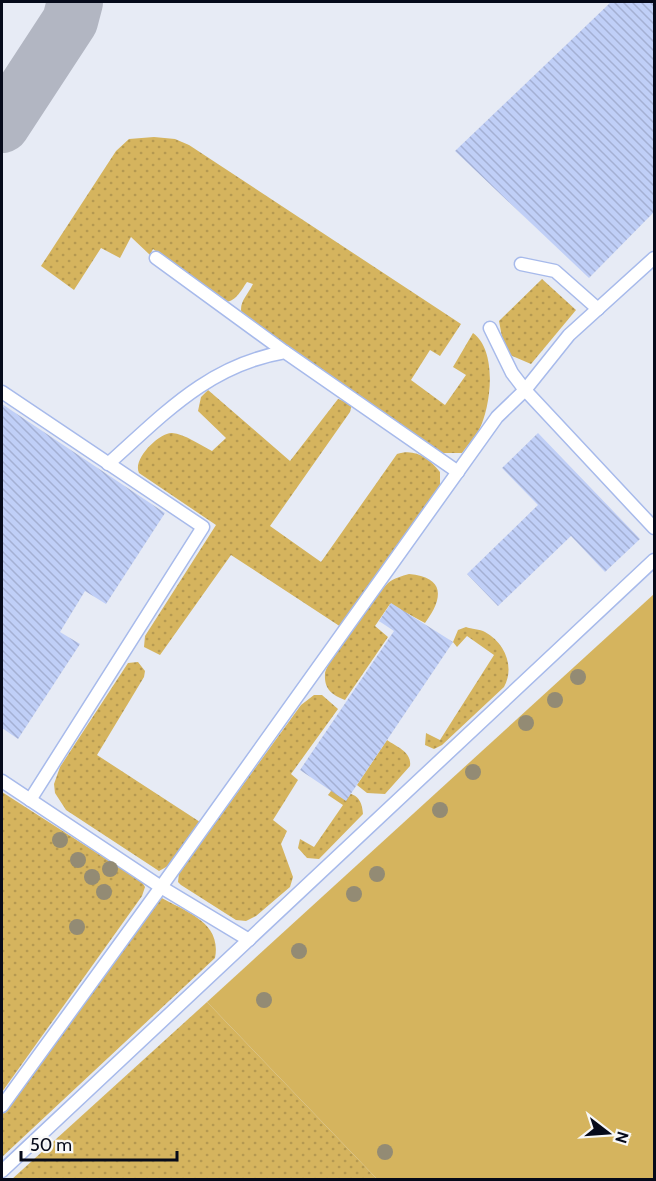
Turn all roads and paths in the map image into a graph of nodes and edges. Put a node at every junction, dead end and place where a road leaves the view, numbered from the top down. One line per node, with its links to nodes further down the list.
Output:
1 (156, 258): 6 (lane)
2 (654, 258): 4 (lane)
3 (521, 264): 4 (lane)
4 (598, 309): 7 (lane)
5 (490, 328): 7 (lane)
6 (285, 352): 9 (lane); 10 (lane)
7 (525, 390): 10 (lane); 11 (lane)
8 (2, 392): 9 (lane)
9 (108, 464): 14 (lane)
10 (458, 472): 15 (lane)
11 (654, 528)
12 (654, 560): 16 (lane)
13 (2, 782): 14 (lane)
14 (30, 800): 15 (lane)
15 (161, 887): 16 (lane); 17 (lane)
16 (249, 940): 18 (lane)
17 (2, 1106)
18 (2, 1171)

